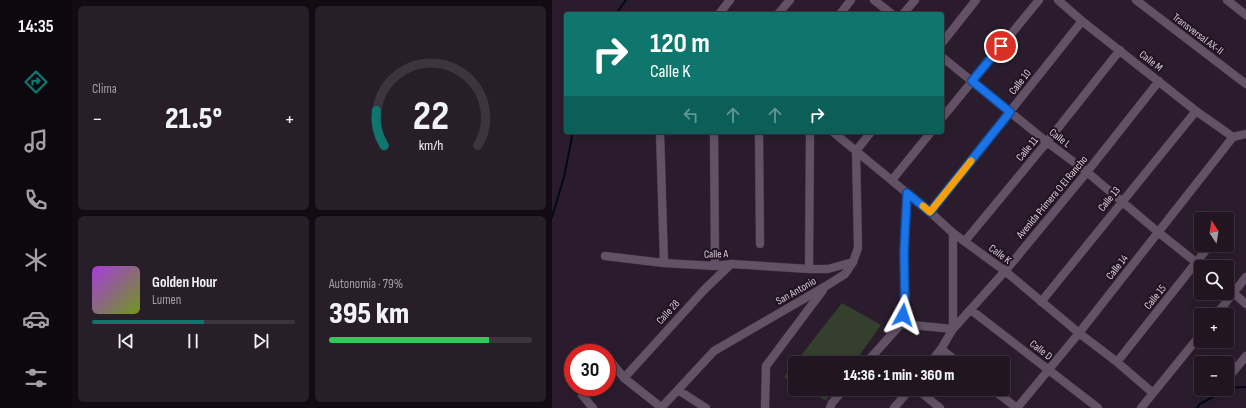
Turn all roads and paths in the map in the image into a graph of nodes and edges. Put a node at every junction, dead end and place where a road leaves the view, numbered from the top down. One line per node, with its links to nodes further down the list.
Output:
1 (730, 0): 11 (street)
2 (790, 0): 12 (street)
3 (851, 0): 13 (street)
4 (874, 0): 14 (street)
5 (915, 0): 15 (street)
6 (976, 0): 18 (street)
7 (1039, 0): 21 (street)
8 (1058, 0): 17 (street, Calle M)
9 (1136, 0): 23 (street, Transversal AX-II)
10 (1227, 0): 16 (street)
11 (721, 12)
12 (780, 12)
13 (842, 12)
14 (889, 12)
15 (905, 12)
16 (1246, 15)
17 (1082, 21): 19 (street, Calle M); 25 (street, Calle 10)
18 (944, 40)
19 (1120, 50): 22 (street, Calle M); 36 (street, Calle 11)
20 (944, 58): 21 (street, Calle L)
21 (972, 81): 25 (street, Calle L); 26 (street)
22 (1158, 81): 24 (street, Calle M); 38 (street, Avenida Primera O El Rancho)
23 (1246, 84)
24 (1196, 111): 35 (street, Calle M); 41 (street, Calle 13)
25 (1010, 112): 36 (street, Calle L); 42 (street, Calle 10)
26 (944, 116)
27 (660, 134): 50 (street)
28 (714, 134): 52 (street)
29 (759, 134): 46 (street)
30 (810, 134): 53 (street)
31 (835, 134): 37 (street, Calle K)
32 (869, 134): 37 (street)
33 (929, 134): 39 (street)
34 (1246, 134): 35 (street)
35 (1233, 137): 43 (street, Calle 14)
36 (1047, 142): 38 (street, Calle L); 45 (street, Calle 11)
37 (856, 151): 39 (street, Calle K); 49 (street, San Antonio)
38 (1087, 172): 41 (street, Calle L); 55 (street, Avenida Primera O El Rancho)
39 (892, 180): 40 (street, Calle K)
40 (907, 193): 42 (street, Calle K); 66 (street)
41 (1121, 202): 43 (street, Calle L); 62 (street, Calle 13)
42 (930, 212): 44 (street, Calle K)
43 (1158, 232): 48 (street, Calle L); 68 (street, Calle 14)
44 (953, 233): 45 (street, Calle K); 67 (street)
45 (965, 242): 55 (street, Calle K)
46 (760, 244)
47 (604, 256): 50 (street, Calle A)
48 (1194, 261)
49 (853, 262): 54 (street, Calle A); 58 (street, San Antonio)
50 (664, 263): 52 (street, Calle A)
51 (731, 264): 52 (street, Calle A); 53 (street, Calle A); 79 (street, Calle 28)
52 (715, 266)
53 (809, 269): 54 (street, Calle A)
54 (828, 269): 58 (street)
55 (1005, 271): 62 (street, Calle K); 65 (street, Avenida Primera O El Rancho)
56 (1194, 271): 75 (street, Calle 15)
57 (1246, 277): 60 (street)
58 (834, 281): 59 (street, San Antonio)
59 (826, 286): 80 (street, San Antonio); 90 (street)
60 (1234, 292): 63 (street)
61 (1228, 300): 64 (street)
62 (1041, 302): 68 (street, Calle K)
63 (1246, 304)
64 (1221, 308)
65 (970, 310): 67 (street, Avenida Primera O El Rancho); 77 (street, Calle D)
66 (901, 324): 67 (street); 71 (street)
67 (953, 329): 70 (street, Avenida Primera O El Rancho)
68 (1079, 333): 75 (street, Calle K); 77 (street, Calle 14)
69 (1194, 343): 81 (street)
70 (941, 349): 72 (street, Avenida Primera O El Rancho); 73 (street)
71 (872, 356)
72 (936, 356)
73 (950, 356)
74 (1246, 356): 78 (street)
75 (1117, 362): 81 (street, Calle K)
76 (616, 368): 79 (street)
77 (1048, 370): 94 (street, Calle 14); 95 (street, Calle D)
78 (1234, 371)
79 (624, 378): 88 (street)
80 (678, 390): 88 (street, San Antonio); 89 (street)
81 (1153, 393): 96 (street)
82 (583, 396): 87 (street)
83 (838, 396): 91 (street)
84 (904, 396): 92 (street)
85 (925, 396): 93 (street)
86 (1001, 396): 94 (street)
87 (593, 408)
88 (661, 408)
89 (706, 408)
90 (765, 408)
91 (830, 408)
92 (894, 408)
93 (940, 408)
94 (1017, 408)
95 (1098, 408)
96 (1141, 408)

